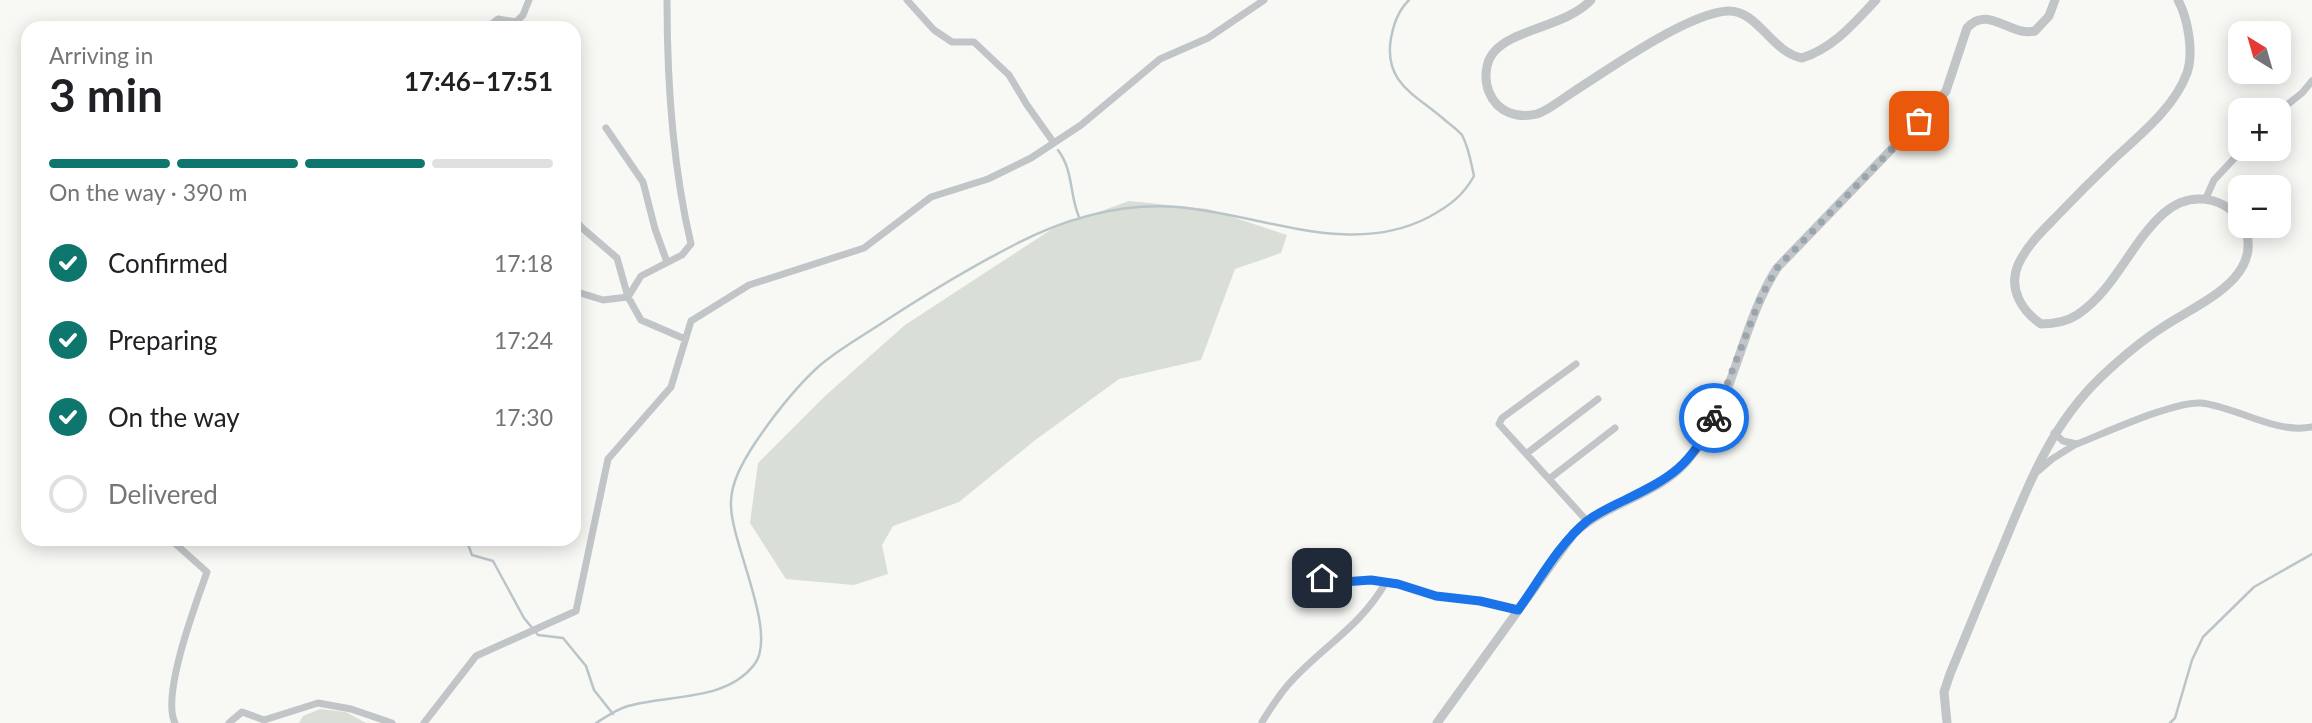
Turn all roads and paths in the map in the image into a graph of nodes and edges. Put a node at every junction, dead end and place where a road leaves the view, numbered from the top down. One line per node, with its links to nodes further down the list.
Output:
1 (529, 0): 9 (street)
2 (667, 0): 19 (street)
3 (907, 0): 13 (street)
4 (1264, 0): 13 (street)
5 (1591, 0): 6 (street)
6 (1877, 0)
7 (2055, 0): 32 (street)
8 (2178, 0): 15 (street)
9 (517, 21)
10 (2312, 81): 11 (street)
11 (2291, 102)
12 (606, 128): 19 (street)
13 (1054, 143): 22 (street)
14 (2232, 161): 15 (street)
15 (2206, 198): 16 (street)
16 (2228, 207)
17 (581, 227): 21 (street)
18 (2247, 238): 27 (street)
19 (667, 262): 21 (street)
20 (581, 293): 21 (street)
21 (628, 297): 22 (street)
22 (685, 339): 41 (street)
23 (1576, 364): 29 (street)
24 (1598, 399): 29 (street)
25 (2312, 427): 28 (street)
26 (1615, 428): 31 (street)
27 (2054, 433): 28 (street); 30 (street)
28 (2077, 444): 30 (street)
29 (1526, 454): 31 (street)
30 (2031, 478): 43 (street)
31 (1549, 479): 32 (street)
32 (1587, 521): 36 (street)
33 (178, 546): 38 (street)
34 (1322, 578): 35 (street)
35 (1386, 582): 36 (street); 37 (street)
36 (1518, 610): 42 (street)
37 (1262, 722)
38 (175, 723)
39 (229, 723): 40 (street)
40 (392, 723)
41 (424, 723)
42 (1437, 723)
43 (1947, 723)

